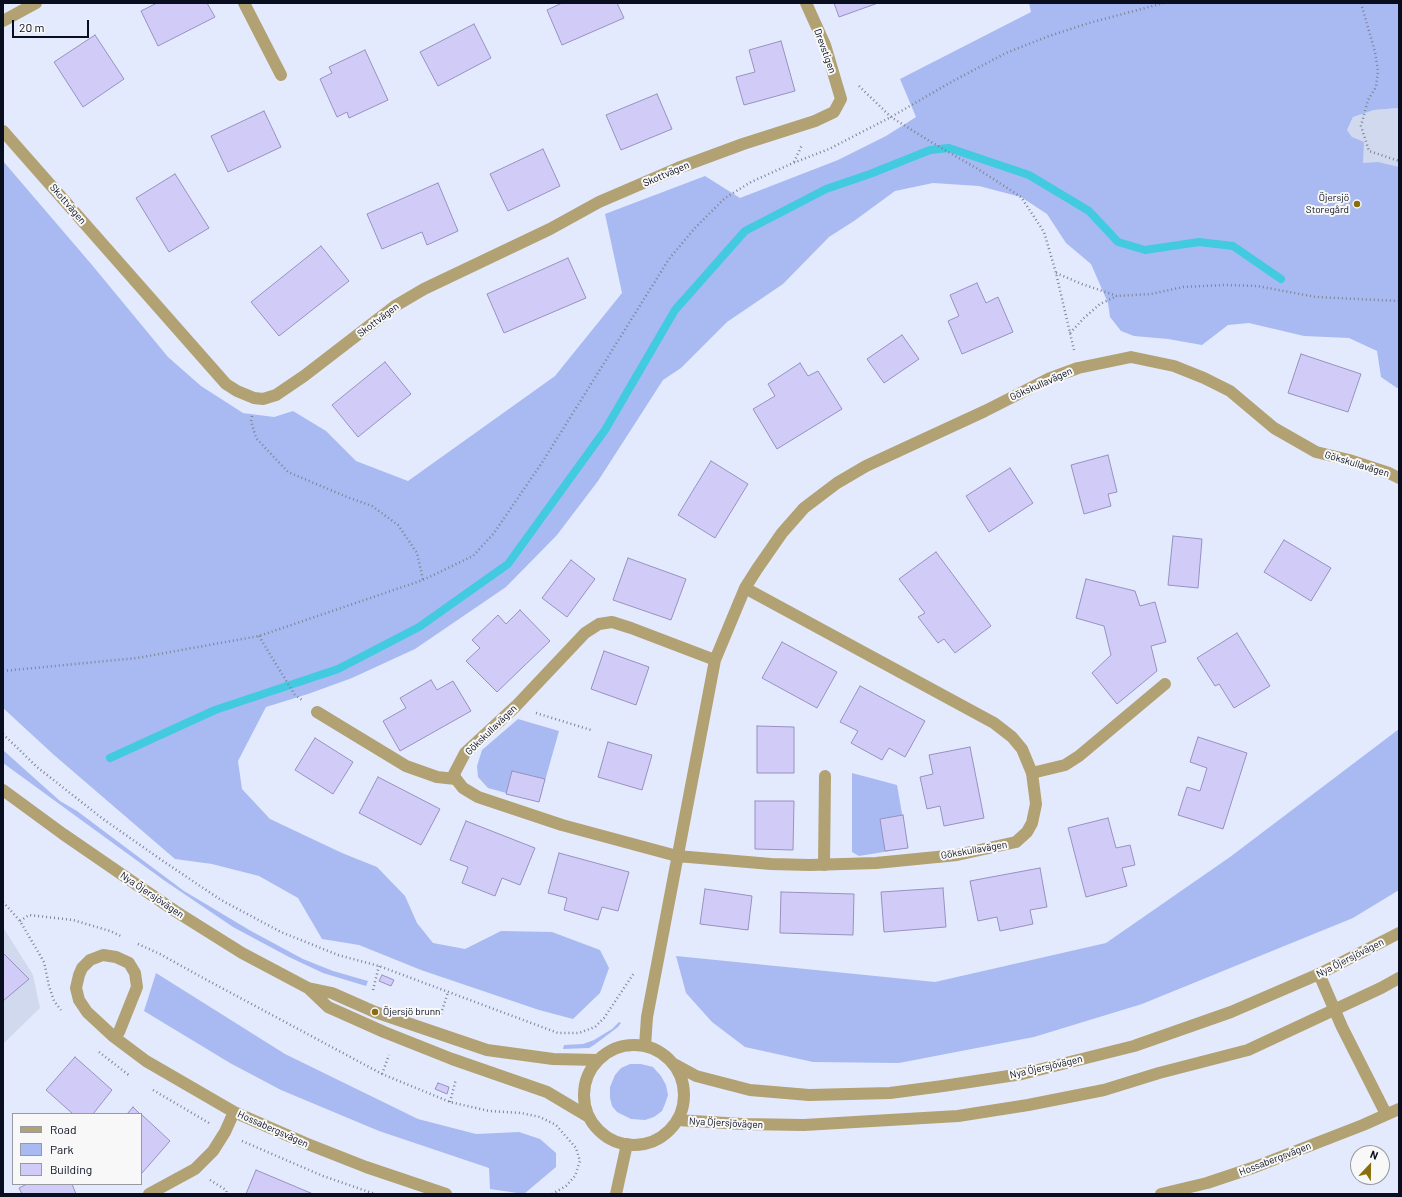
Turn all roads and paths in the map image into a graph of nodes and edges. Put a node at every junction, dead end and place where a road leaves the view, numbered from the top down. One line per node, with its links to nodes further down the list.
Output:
1 (36, 3): 6 (street)
2 (244, 3): 7 (street)
3 (806, 3): 9 (street, Drevstigen)
4 (1164, 3): 10 (path)
5 (1361, 3): 12 (path)
6 (3, 21)
7 (281, 75)
8 (856, 84): 10 (path)
9 (841, 99): 16 (street, Skottvägen)
10 (891, 117): 13 (path); 18 (path)
11 (3, 131): 16 (street, Skottvägen)
12 (1399, 161)
13 (1056, 273): 14 (path); 14 (path)
14 (1116, 296): 15 (path)
15 (1399, 301)
16 (254, 398): 18 (path)
17 (1399, 478): 19 (street, Gökskullavägen)
18 (424, 580): 20 (path)
19 (745, 588): 21 (street, Gökskullavägen); 29 (street, Gökskullavägen)
20 (259, 636): 22 (path); 24 (path)
21 (715, 660): 25 (street, Gökskullavägen); 33 (street, Gökskullavägen)
22 (3, 671)
23 (1165, 684): 29 (street)
24 (295, 695)
25 (516, 706): 27 (path); 31 (street, Gökskullavägen)
26 (317, 712): 31 (street)
27 (591, 730)
28 (3, 734): 41 (path)
29 (1032, 773): 34 (street, Gökskullavägen)
30 (825, 776): 34 (street)
31 (456, 779): 33 (street, Gökskullavägen)
32 (3, 790): 45 (street, Nya Öjersjövägen)
33 (677, 856): 34 (street, Gökskullavägen); 42 (street, Gökskullavägen)
34 (824, 865)
35 (3, 902): 36 (path)
36 (20, 921): 38 (path); 40 (path)
37 (1399, 934): 43 (street, Nya Öjersjövägen)
38 (124, 938)
39 (131, 941): 55 (path)
40 (44, 962)
41 (379, 966): 46 (path); 47 (path)
42 (656, 970): 47 (path); 51 (street, Gökskullavägen)
43 (1319, 974): 48 (street); 54 (street, Nya Öjersjövägen)
44 (1399, 978): 48 (street, Nya Öjersjövägen)
45 (308, 988): 53 (street, Nya Öjersjövägen); 61 (street, Nya Öjersjövägen)
46 (374, 990)
47 (448, 992): 49 (path)
48 (1334, 1010): 60 (street); 62 (street, Nya Öjersjövägen)
49 (441, 1014)
50 (114, 1037): 50 (street, Hossabergsvägen); 59 (street, Hossabergsvägen)
51 (645, 1046): 53 (street, Nya Öjersjövägen); 54 (street, Nya Öjersjövägen)
52 (389, 1055): 55 (path)
53 (598, 1060): 61 (street, Nya Öjersjövägen)
54 (674, 1064): 62 (street, Nya Öjersjövägen)
55 (382, 1074): 57 (path)
56 (456, 1079): 57 (path)
57 (450, 1102): 67 (path)
58 (1399, 1109): 60 (street, Hossabergsvägen)
59 (234, 1112): 65 (street); 66 (street, Hossabergsvägen)
60 (1386, 1114): 64 (street, Hossabergsvägen)
61 (589, 1117): 63 (street, Nya Öjersjövägen)
62 (677, 1120): 63 (street, Nya Öjersjövägen)
63 (628, 1144): 68 (street)
64 (1209, 1188): 69 (street, Hossabergsvägen)
65 (149, 1194)
66 (446, 1194)
67 (552, 1194)
68 (616, 1194)
69 (1161, 1194)

